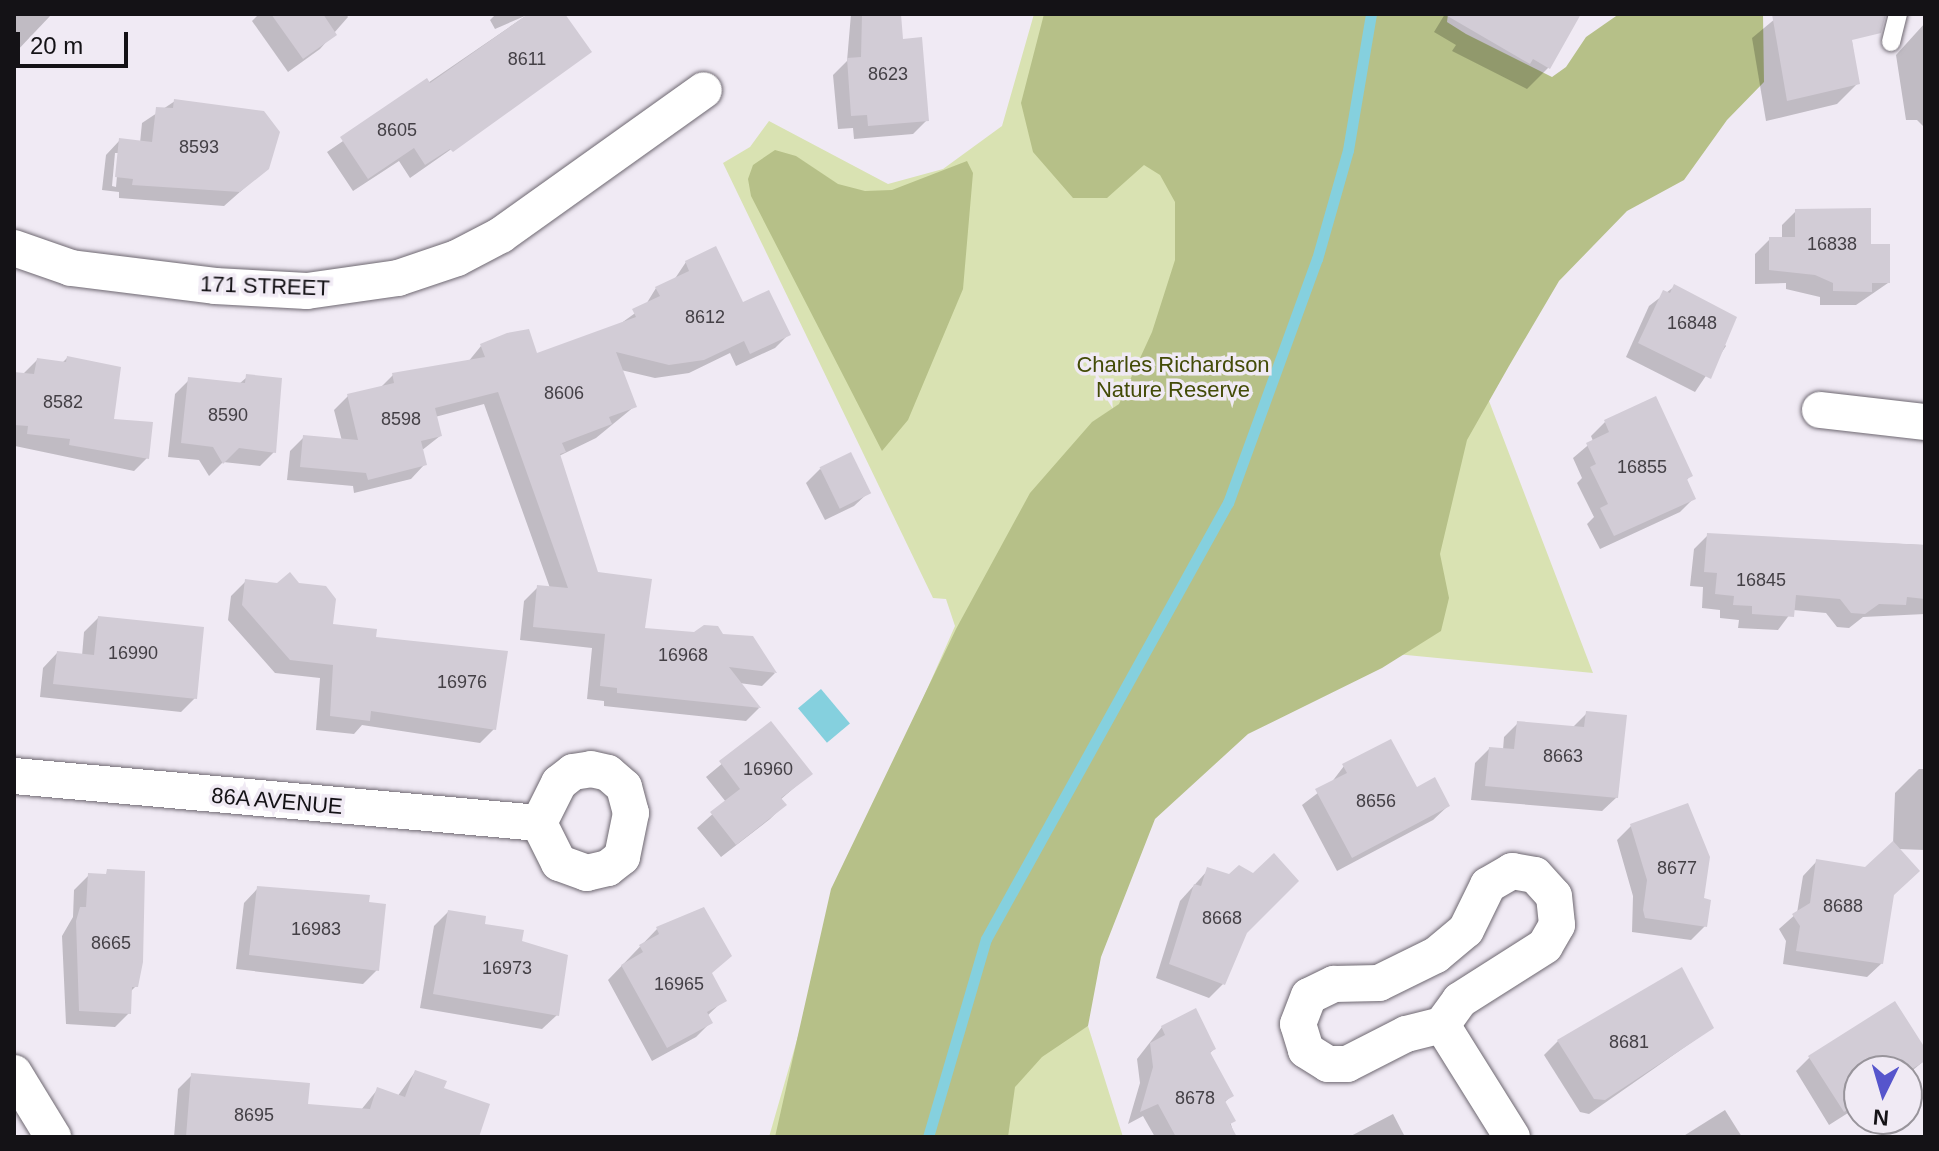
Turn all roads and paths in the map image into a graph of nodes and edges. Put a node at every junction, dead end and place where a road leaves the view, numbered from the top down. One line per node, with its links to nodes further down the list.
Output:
1 (1898, 14): 2 (lane)
2 (1891, 42)
3 (704, 90): 4 (street, 171 STREET)
4 (14, 248)
5 (1820, 410): 6 (street)
6 (1925, 422)
7 (14, 776): 8 (street, 86A AVENUE)
8 (539, 823)
9 (1442, 1025): 9 (street); 12 (street)
10 (14, 1073): 11 (street)
11 (53, 1137)
12 (1512, 1137)

